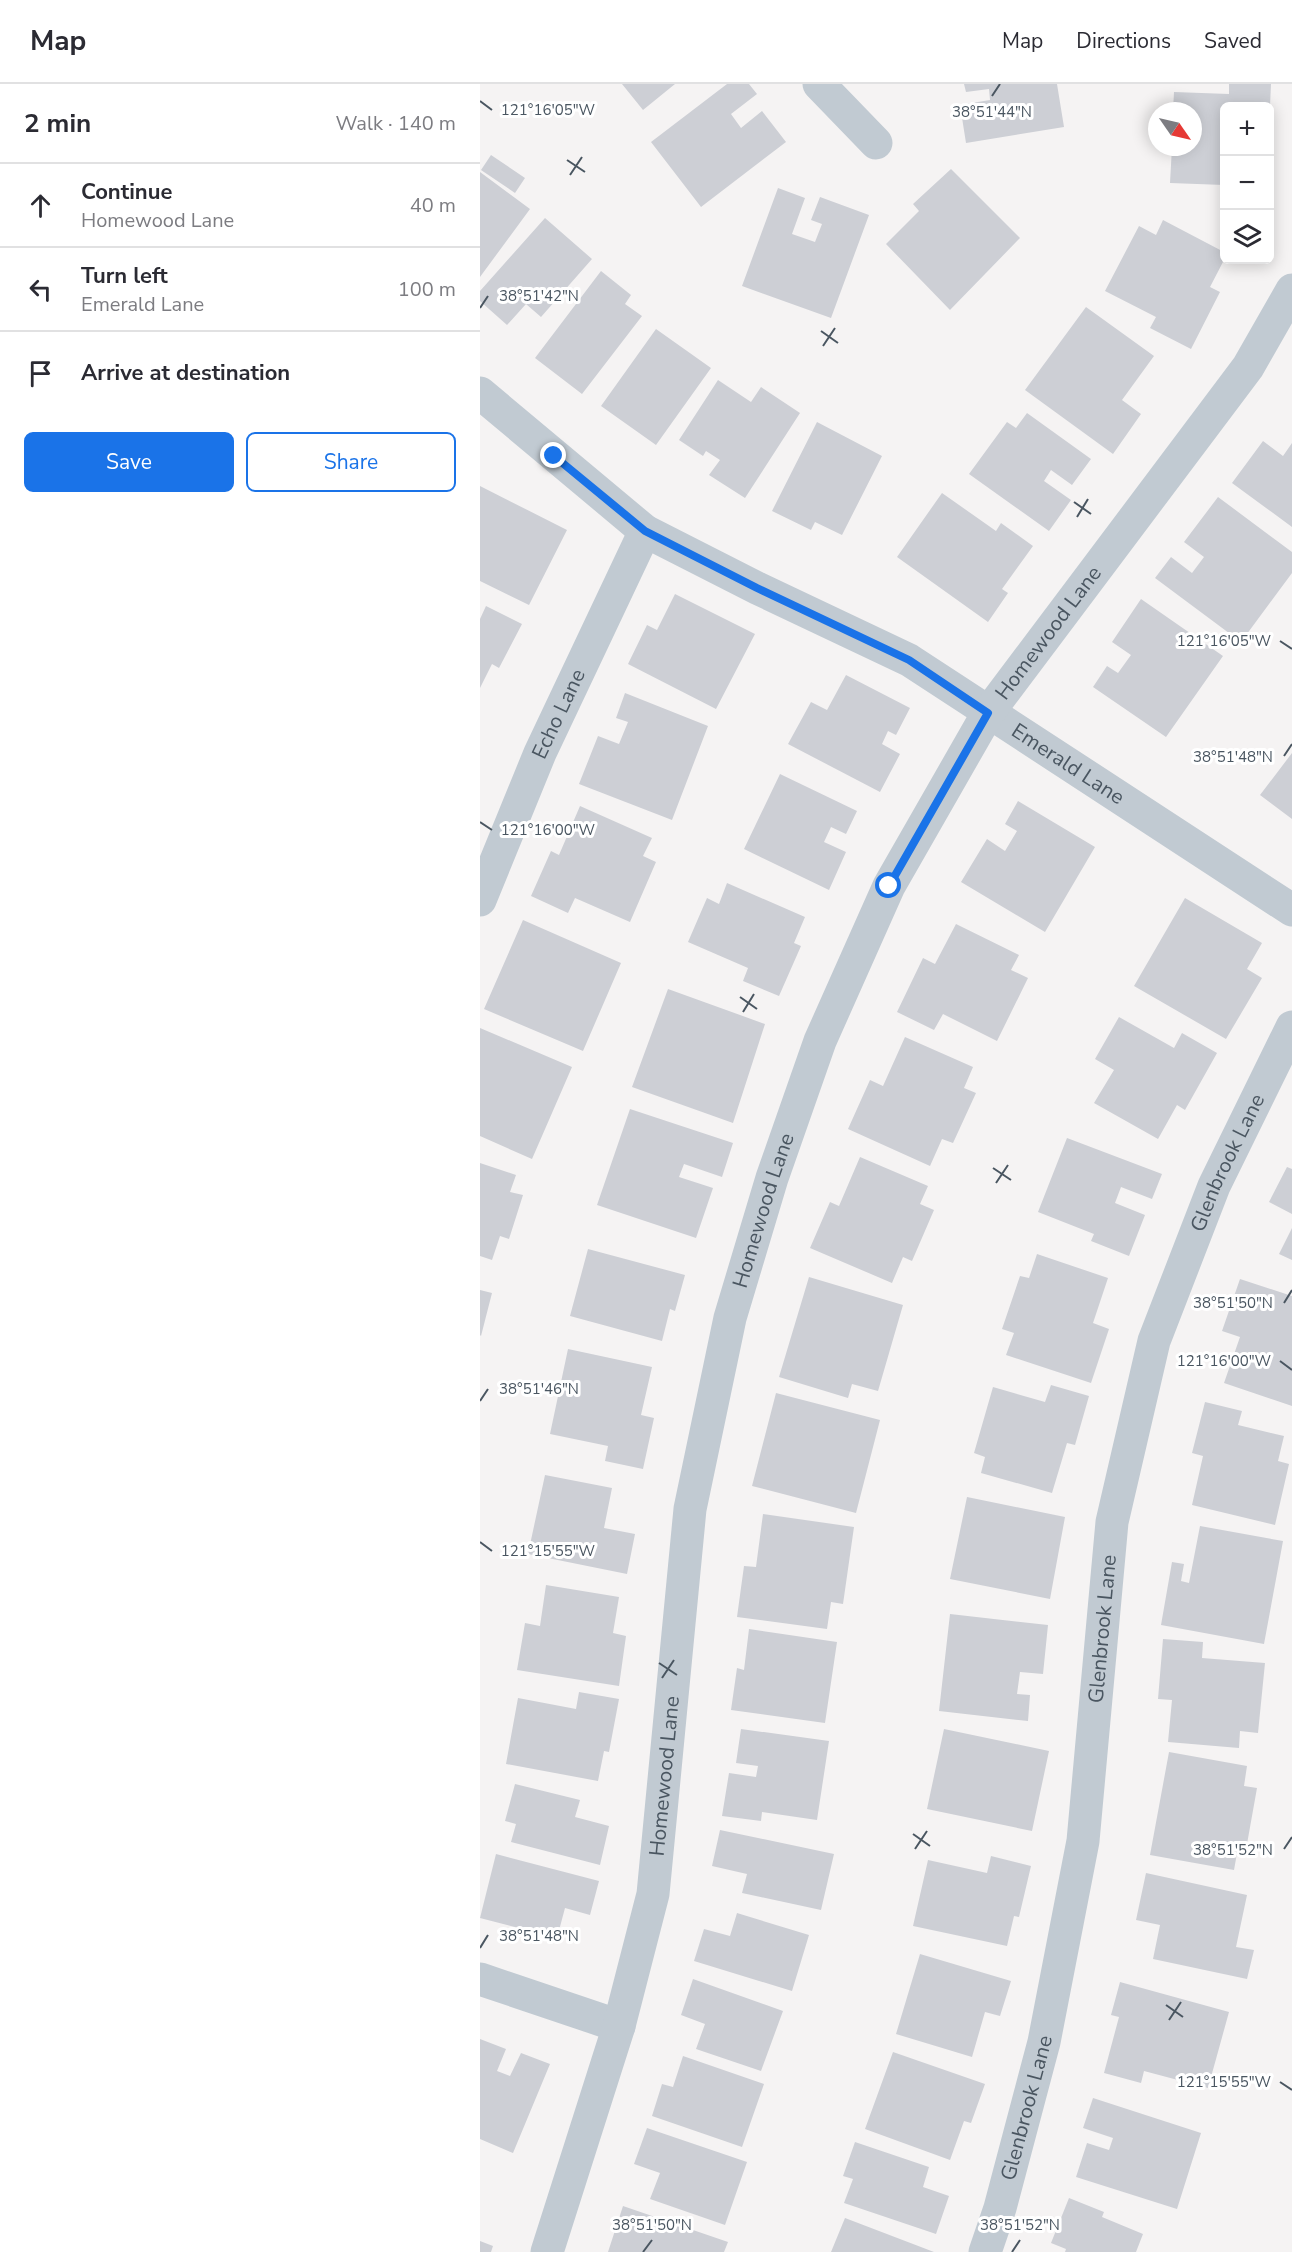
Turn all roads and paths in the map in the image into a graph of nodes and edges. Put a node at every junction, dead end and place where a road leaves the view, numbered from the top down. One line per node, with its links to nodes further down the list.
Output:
1 (819, 84): 2 (street)
2 (876, 143)
3 (1292, 290): 6 (street, Homewood Lane)
4 (480, 393): 5 (street, Emerald Lane)
5 (645, 531): 6 (street, Emerald Lane); 7 (street, Echo Lane)
6 (988, 713): 8 (street, Emerald Lane); 11 (street, Homewood Lane)
7 (480, 900)
8 (1292, 910)
9 (1292, 1027): 13 (street, Glenbrook Lane)
10 (480, 1979): 11 (street)
11 (619, 2026): 12 (street, Homewood Lane)
12 (547, 2252)
13 (985, 2252)

